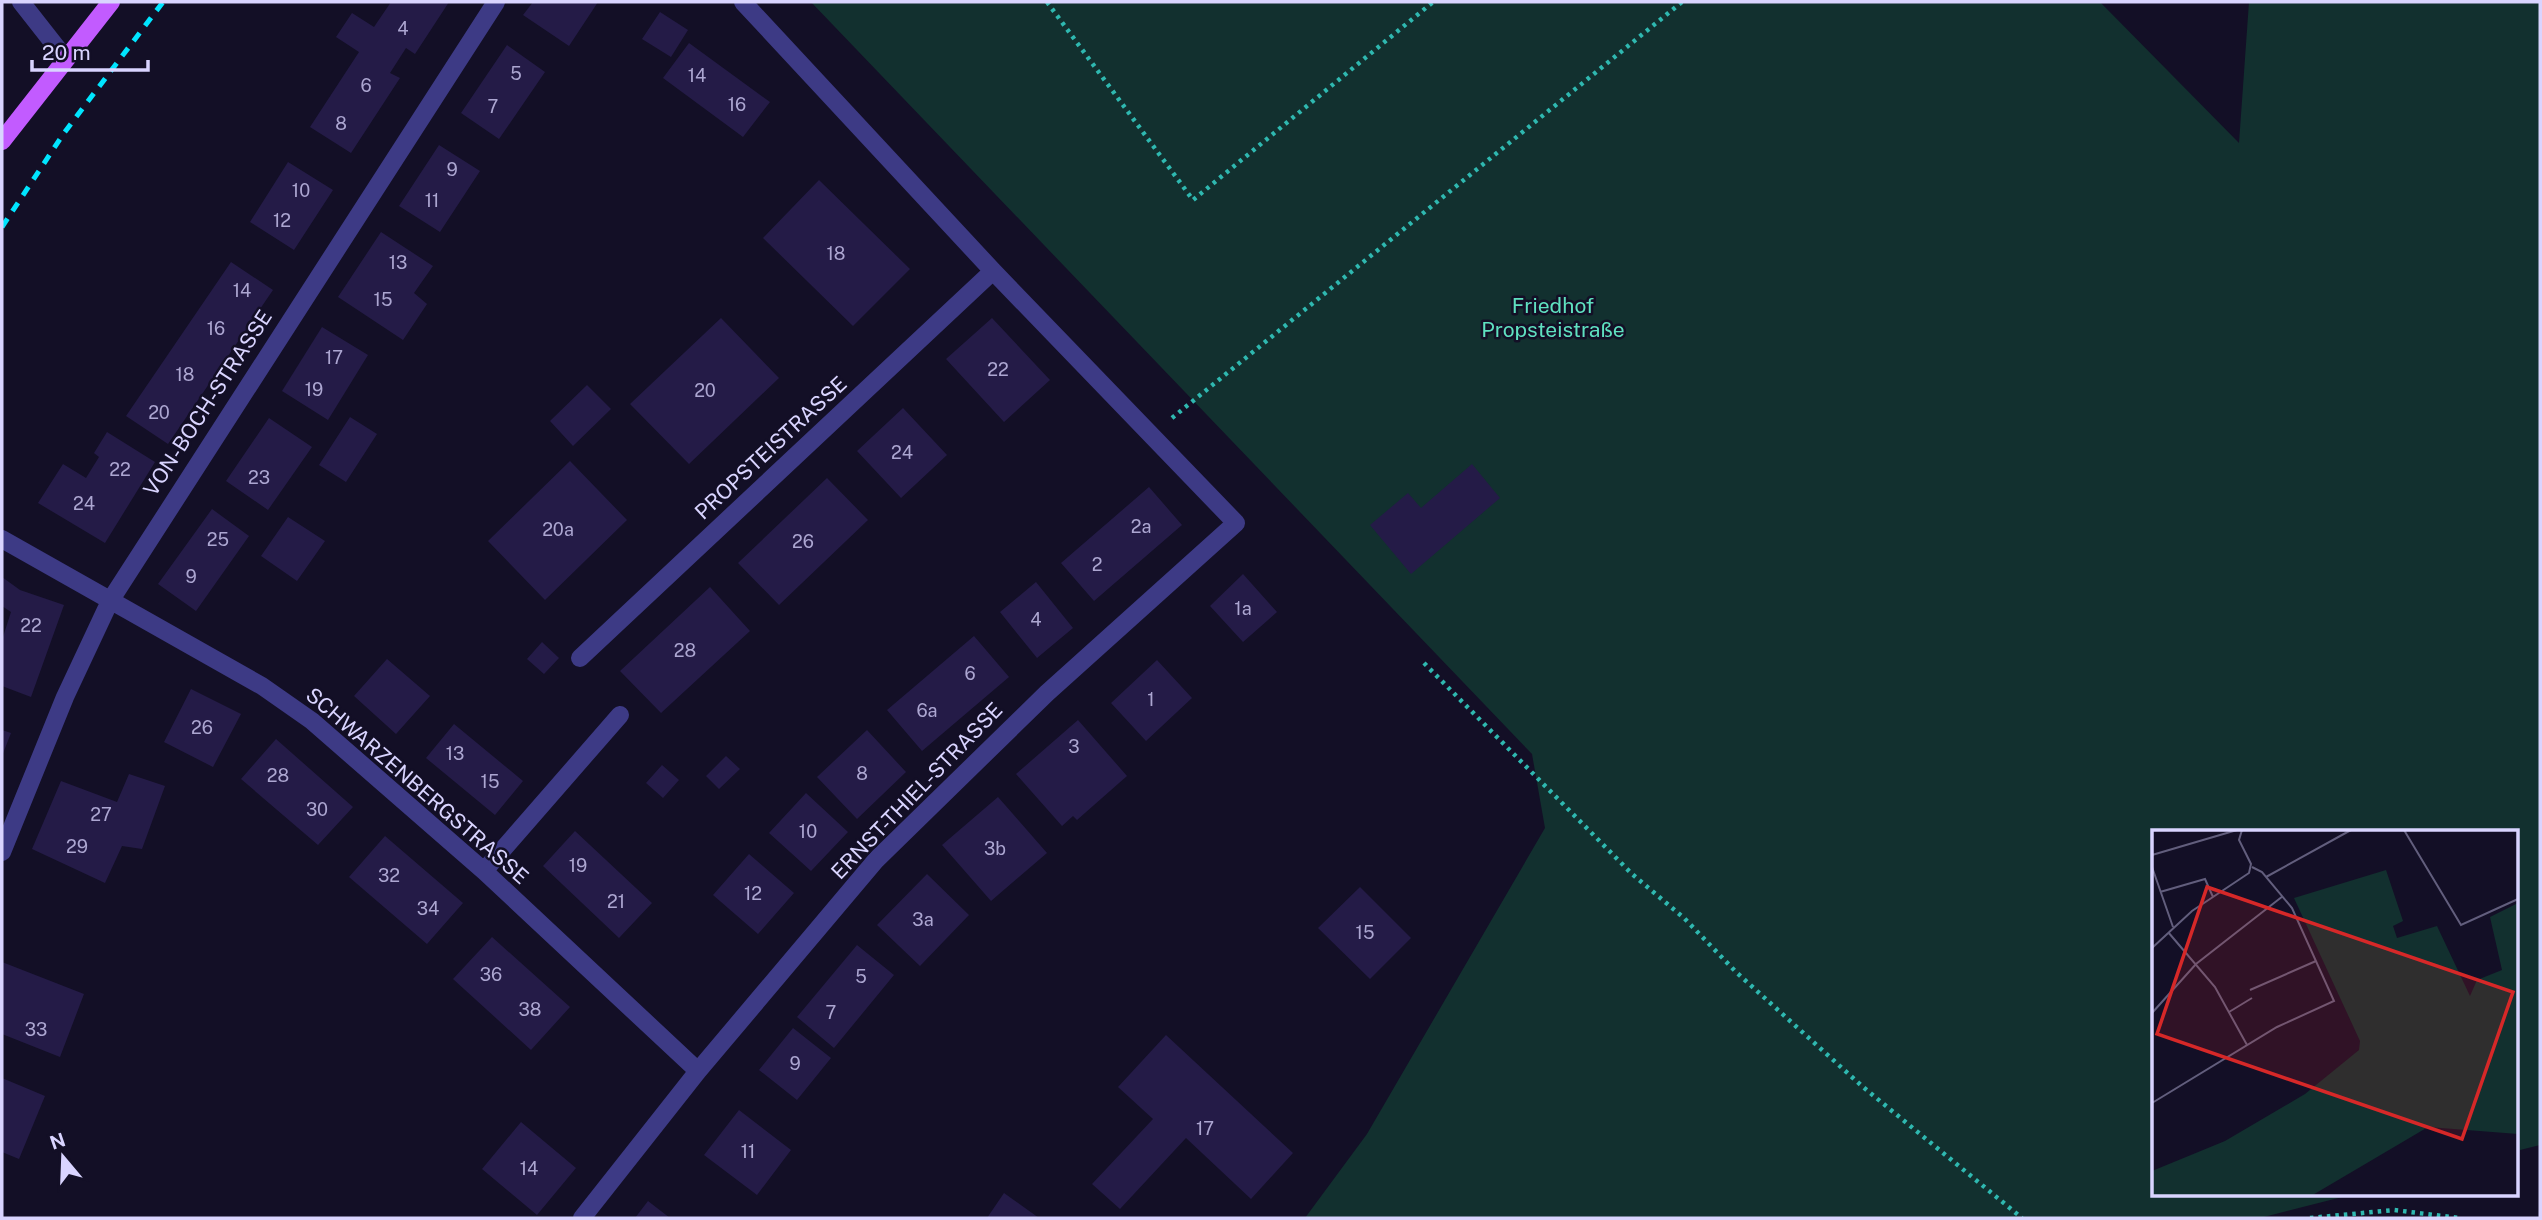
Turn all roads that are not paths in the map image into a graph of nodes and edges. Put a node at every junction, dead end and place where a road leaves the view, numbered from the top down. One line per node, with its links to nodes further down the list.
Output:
1 (21, 2): 5 (street)
2 (111, 2): 5 (main road)
3 (496, 2): 9 (street, VON-BOCH-STRASSE)
4 (743, 2): 7 (street)
5 (65, 58): 6 (main road)
6 (2, 141)
7 (993, 271): 10 (street, PROPSTEISTRASSE); 14 (street, ERNST-THIEL-STRASSE)
8 (2, 539): 9 (street, SCHWARZENBERGSTRASSE)
9 (110, 601): 12 (street, VON-BOCH-STRASSE); 13 (street, SCHWARZENBERGSTRASSE)
10 (580, 658)
11 (620, 715): 13 (street)
12 (2, 852)
13 (484, 871): 14 (street, SCHWARZENBERGSTRASSE)
14 (698, 1071): 15 (street, ERNST-THIEL-STRASSE)
15 (582, 1218)

